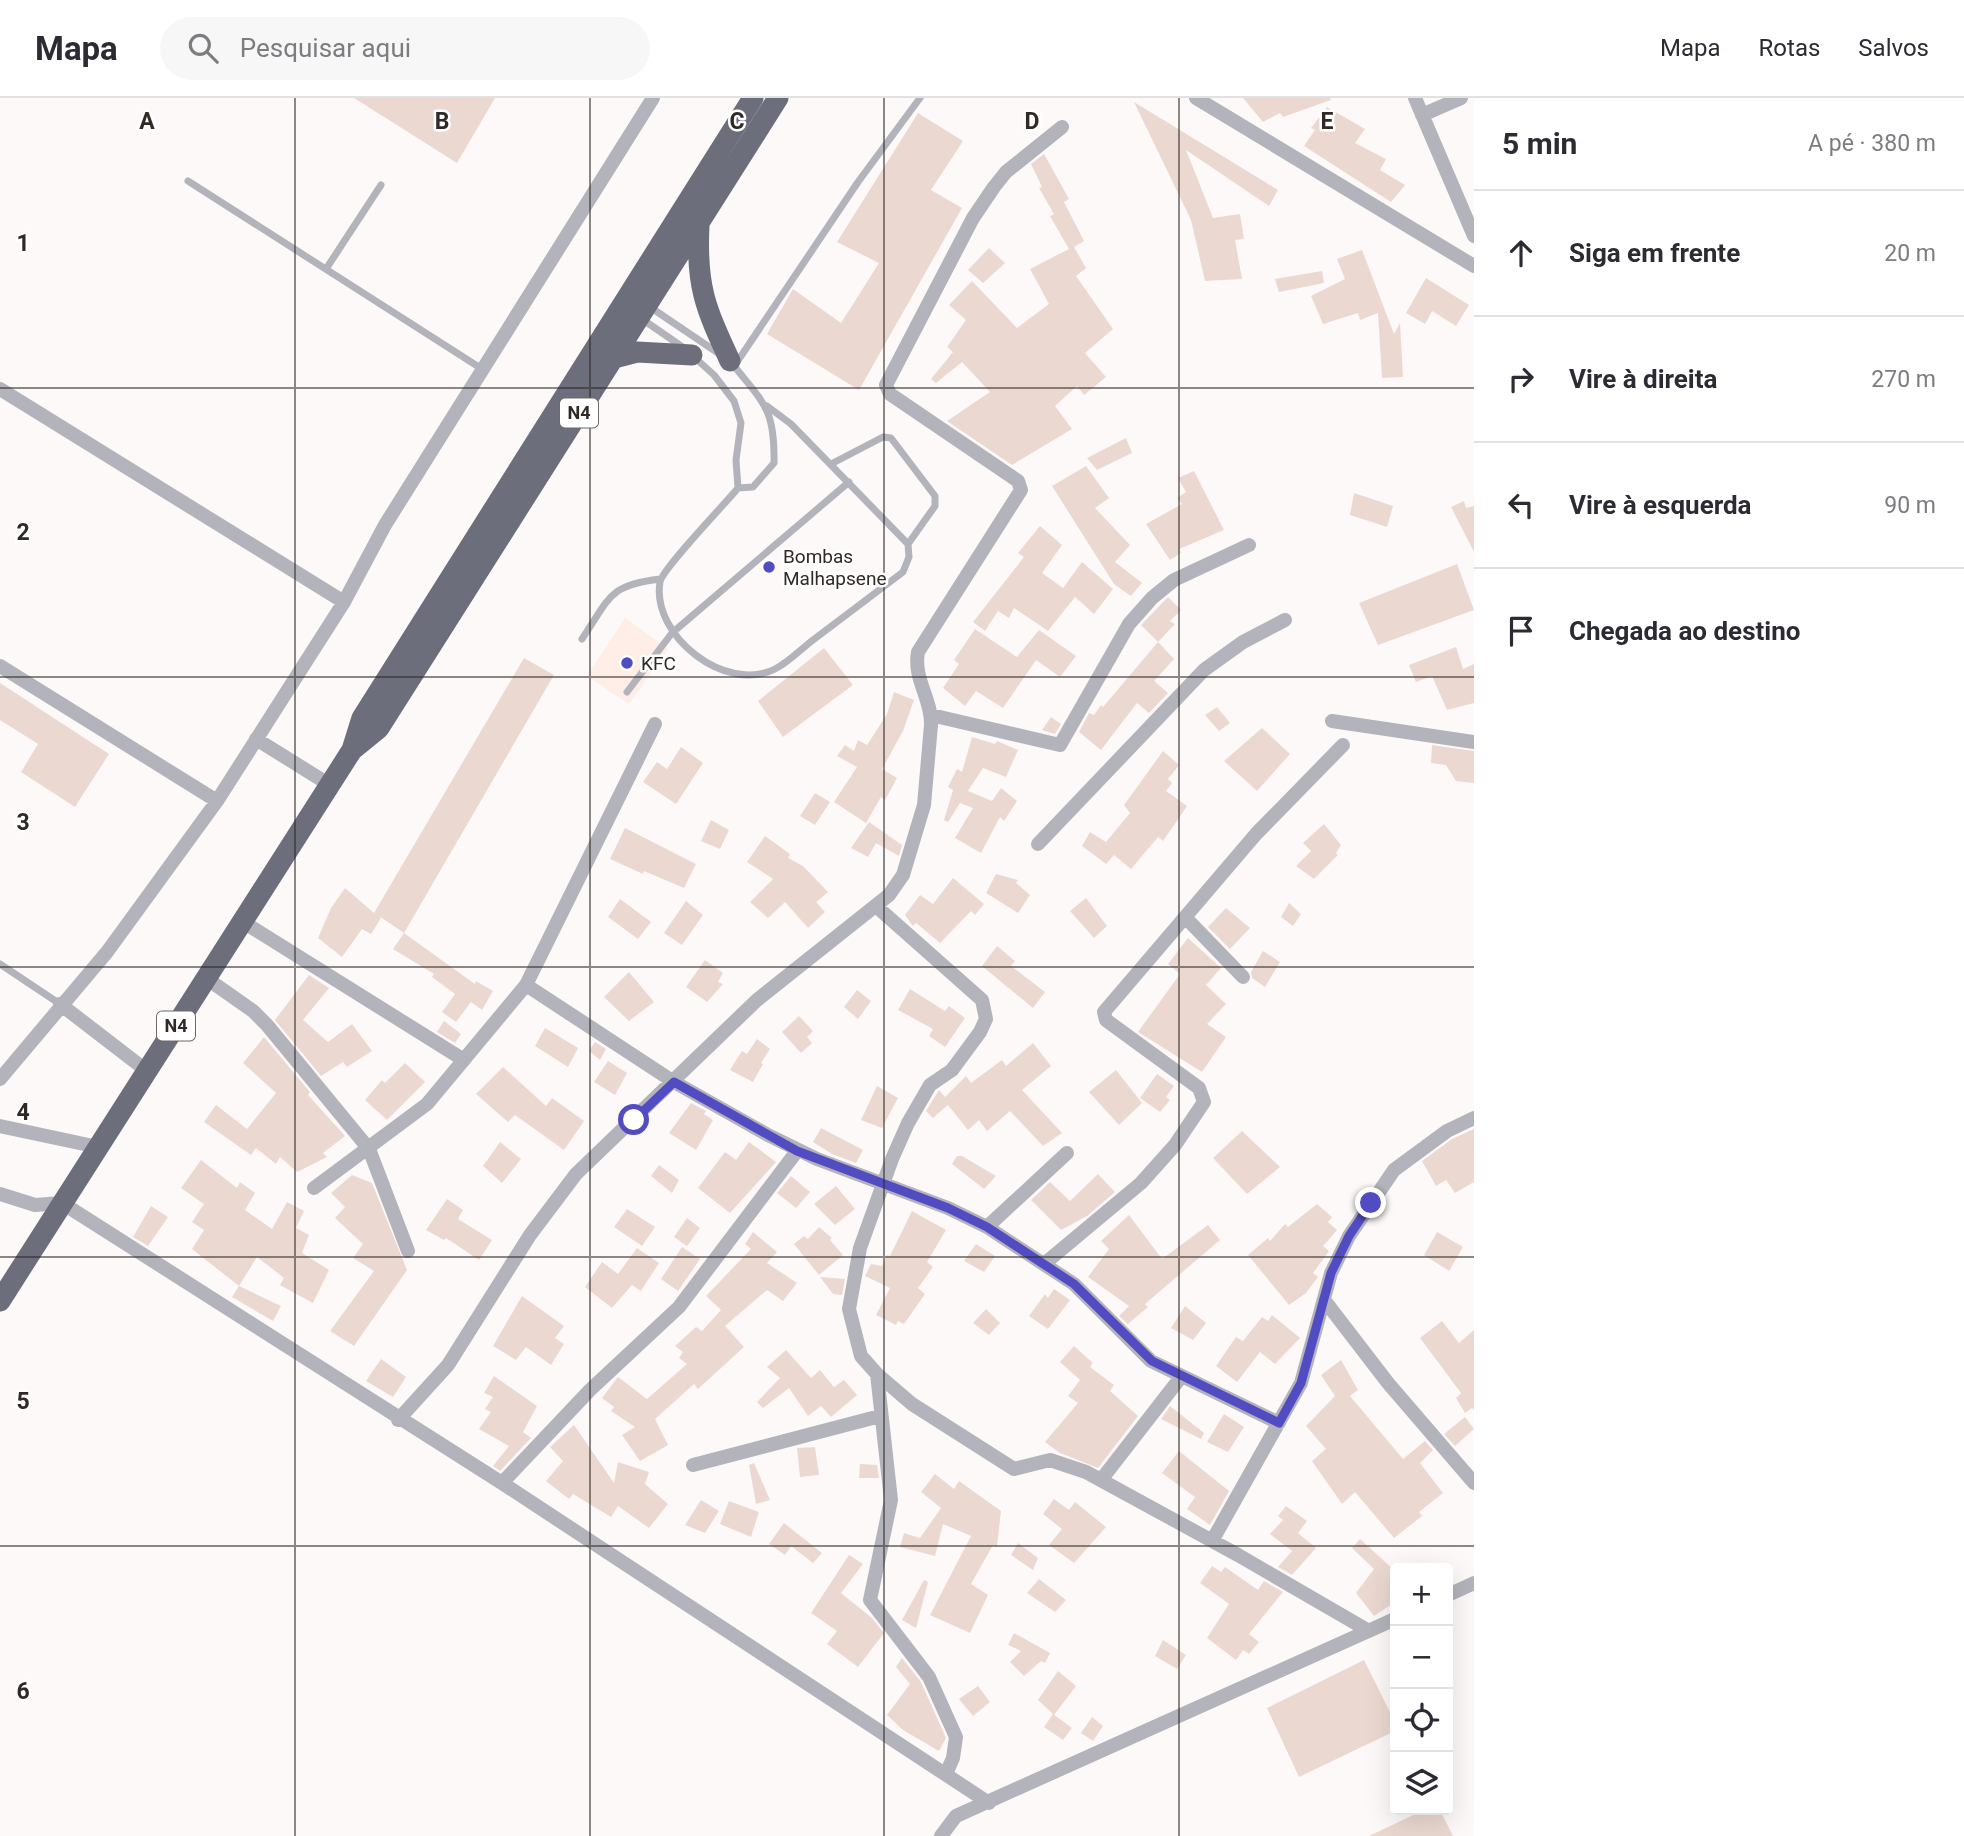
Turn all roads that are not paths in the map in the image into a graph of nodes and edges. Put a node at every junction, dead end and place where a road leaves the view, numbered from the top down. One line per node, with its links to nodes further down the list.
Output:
1 (753, 98): 16 (highway, N4)
2 (778, 98): 12 (highway, N4)
3 (920, 98): 20 (lane)
4 (1195, 98): 14 (street)
5 (1415, 98): 8 (street)
6 (1461, 98): 8 (street)
7 (649, 100): 21 (street)
8 (1422, 115): 13 (street)
9 (1062, 127): 36 (street)
10 (188, 181): 15 (lane)
11 (381, 185): 15 (lane)
12 (699, 223): 17 (highway, N4); 20 (highway)
13 (1474, 236)
14 (1474, 266)
15 (326, 269): 21 (lane)
16 (624, 299): 17 (lane); 17 (lane); 42 (highway, N4)
17 (645, 312): 18 (lane); 19 (highway, N4); 20 (lane)
18 (692, 355): 19 (highway); 26 (lane)
19 (614, 358): 42 (highway, N4)
20 (732, 364): 23 (lane)
21 (482, 369): 30 (street)
22 (0, 389): 30 (street)
23 (767, 406): 24 (lane); 26 (lane)
24 (831, 464): 25 (lane); 27 (lane)
25 (849, 482): 27 (lane); 32 (lane)
26 (738, 488): 29 (lane)
27 (908, 544): 32 (lane)
28 (1249, 545): 36 (street)
29 (660, 579): 32 (lane); 33 (lane)
30 (344, 601): 39 (street)
31 (1285, 620): 45 (street)
32 (672, 633): 35 (lane)
33 (582, 639)
34 (0, 666): 44 (street)
35 (627, 692)
36 (931, 715): 46 (street)
37 (1332, 721): 40 (street)
38 (655, 724): 52 (street)
39 (256, 739): 43 (street); 44 (street)
40 (1474, 742)
41 (1343, 746): 47 (street)
42 (352, 750): 43 (highway, N4)
43 (330, 785): 48 (highway, N4)
44 (217, 801): 53 (street)
45 (1038, 844)
46 (877, 906): 57 (street); 64 (street)
47 (1185, 916): 50 (street); 70 (street)
48 (243, 922): 51 (highway, N4); 54 (street)
49 (0, 964): 53 (lane)
50 (1243, 977)
51 (206, 978): 55 (highway, N4); 61 (street)
52 (526, 985): 54 (street); 57 (street)
53 (60, 1004): 55 (street); 56 (street)
54 (464, 1060): 61 (street)
55 (147, 1071): 60 (highway, N4)
56 (0, 1079)
57 (674, 1082): 62 (street); 76 (street)
58 (1474, 1118): 72 (street)
59 (0, 1126): 60 (street)
60 (98, 1147): 67 (highway, N4)
61 (369, 1149): 65 (street); 69 (street)
62 (797, 1151): 64 (street); 80 (street)
63 (1068, 1153): 68 (street)
64 (884, 1184): 68 (street); 73 (street)
65 (314, 1188)
66 (0, 1194): 67 (street)
67 (62, 1203): 71 (highway, N4); 76 (street)
68 (987, 1227): 70 (street)
69 (408, 1251)
70 (1044, 1264): 74 (street)
71 (0, 1301)
72 (1325, 1301): 77 (street); 81 (street)
73 (877, 1374): 75 (street); 79 (street)
74 (1181, 1377): 77 (street); 79 (street)
75 (880, 1416): 78 (street); 87 (street)
76 (398, 1420): 80 (street)
77 (1279, 1423): 82 (street)
78 (693, 1465)
79 (1101, 1480): 82 (street)
80 (502, 1483): 87 (street)
81 (1474, 1483)
82 (1212, 1541): 86 (street)
83 (1474, 1583): 84 (street)
84 (1453, 1593)
85 (1390, 1622): 86 (street)
86 (1369, 1632): 88 (street)
87 (946, 1774): 88 (street)
88 (989, 1803): 89 (street)
89 (941, 1836)

